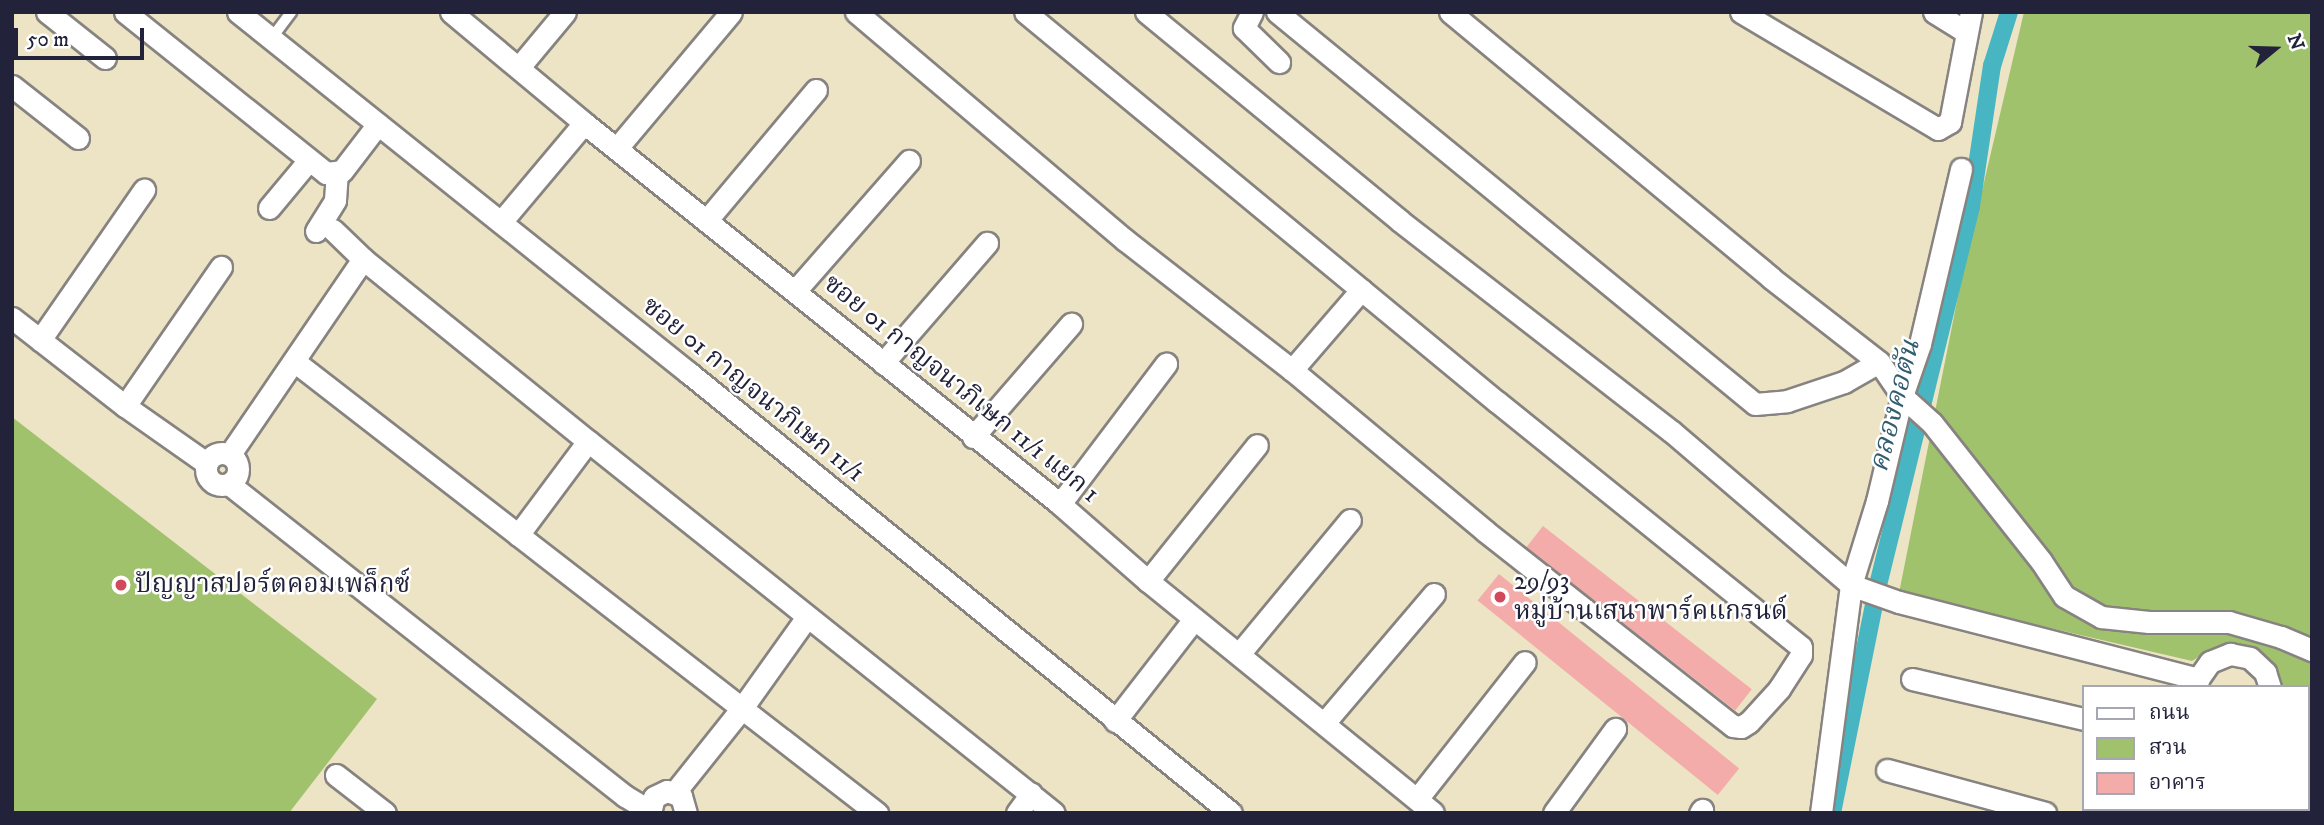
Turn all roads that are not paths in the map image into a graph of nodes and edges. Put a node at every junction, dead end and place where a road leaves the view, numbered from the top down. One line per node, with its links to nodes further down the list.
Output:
1 (47, 12): 18 (street)
2 (125, 12): 27 (street)
3 (238, 12): 17 (street, ซอย 01 กาญจนาภิเษก 11/1)
4 (291, 12): 17 (lane)
5 (451, 12): 20 (street, ซอย 01 กาญจนาภิเษก 11/1 แยก 1)
6 (565, 12): 20 (street)
7 (731, 12): 26 (street)
8 (856, 12): 47 (street)
9 (1025, 12): 38 (street)
10 (1146, 12): 60 (street)
11 (1252, 12): 19 (street)
12 (1277, 12): 44 (street)
13 (1450, 12): 44 (street)
14 (1741, 12): 16 (street)
15 (1934, 12): 16 (street)
16 (1969, 22)
17 (271, 39): 24 (street, ซอย 01 กาญจนาภิเษก 11/1)
18 (105, 58)
19 (1279, 62)
20 (520, 66): 23 (street, ซอย 01 กาญจนาภิเษก 11/1 แยก 1)
21 (12, 86): 25 (street)
22 (816, 90): 33 (street)
23 (584, 122): 26 (street, ซอย 01 กาญจนาภิเษก 11/1 แยก 1); 34 (street)
24 (378, 124): 30 (street); 34 (street, ซอย 01 กาญจนาภิเษก 11/1)
25 (78, 138)
26 (617, 148): 33 (street, ซอย 01 กาญจนาภิเษก 11/1 แยก 1)
27 (309, 160): 30 (street); 32 (street)
28 (909, 161): 39 (street)
29 (1961, 169): 48 (street)
30 (337, 174): 36 (street)
31 (144, 190): 42 (street)
32 (269, 208)
33 (706, 221): 39 (street, ซอย 01 กาญจนาภิเษก 11/1 แยก 1)
34 (501, 222): 72 (street, ซอย 01 กาญจนาภิเษก 11/1)
35 (987, 243): 45 (street)
36 (363, 259): 43 (street); 51 (street)
37 (221, 267): 49 (street)
38 (1361, 289): 47 (street); 47 (street)
39 (795, 291): 45 (street, ซอย 01 กาญจนาภิเษก 11/1 แยก 1)
40 (12, 318): 42 (street)
41 (1071, 324): 50 (street)
42 (40, 340): 49 (street)
43 (294, 361): 53 (street); 58 (street)
44 (1879, 362): 48 (street)
45 (883, 363): 50 (street, ซอย 01 กาญจนาภิเษก 11/1 แยก 1)
46 (1166, 364): 56 (street)
47 (1292, 370)
48 (1908, 400): 60 (street); 64 (street)
49 (125, 406): 54 (street)
50 (973, 437): 56 (street, ซอย 01 กาญจนาภิเษก 11/1 แยก 1)
51 (588, 441): 58 (street); 62 (street)
52 (1257, 445): 59 (street)
53 (230, 454): 54 (street); 55 (street)
54 (206, 463): 55 (street)
55 (229, 484): 80 (street)
56 (1060, 504): 59 (street, ซอย 01 กาญจนาภิเษก 11/1 แยก 1)
57 (1350, 520): 65 (street)
58 (518, 535): 70 (street)
59 (1148, 582): 63 (street, ซอย 01 กาญจนาภิเษก 11/1 แยก 1)
60 (1856, 587): 68 (street); 87 (street)
61 (1434, 594): 73 (street)
62 (807, 617): 70 (street); 77 (street)
63 (1194, 618): 65 (street, ซอย 01 กาญจนาภิเษก 11/1 แยก 1); 72 (street)
64 (2312, 650)
65 (1239, 654): 73 (street, ซอย 01 กาญจนาภิเษก 11/1 แยก 1)
66 (1525, 662): 78 (street)
67 (1912, 679): 71 (street)
68 (2198, 683): 69 (street)
69 (2269, 685)
70 (742, 708): 79 (street); 82 (street)
71 (2082, 719)
72 (1115, 721): 85 (street, ซอย 01 กาญจนาภิเษก 11/1)
73 (1325, 722): 78 (street, ซอย 01 กาญจนาภิเษก 11/1 แยก 1)
74 (1615, 729): 86 (street)
75 (1887, 770): 88 (street)
76 (337, 775): 81 (street)
77 (1031, 794): 83 (street); 84 (street)
78 (1425, 806)
79 (685, 807): 80 (street)
80 (650, 812)
81 (385, 813)
82 (877, 813)
83 (1017, 813)
84 (1054, 813)
85 (1231, 813)
86 (1554, 813)
87 (1821, 813)
88 (2045, 813)

